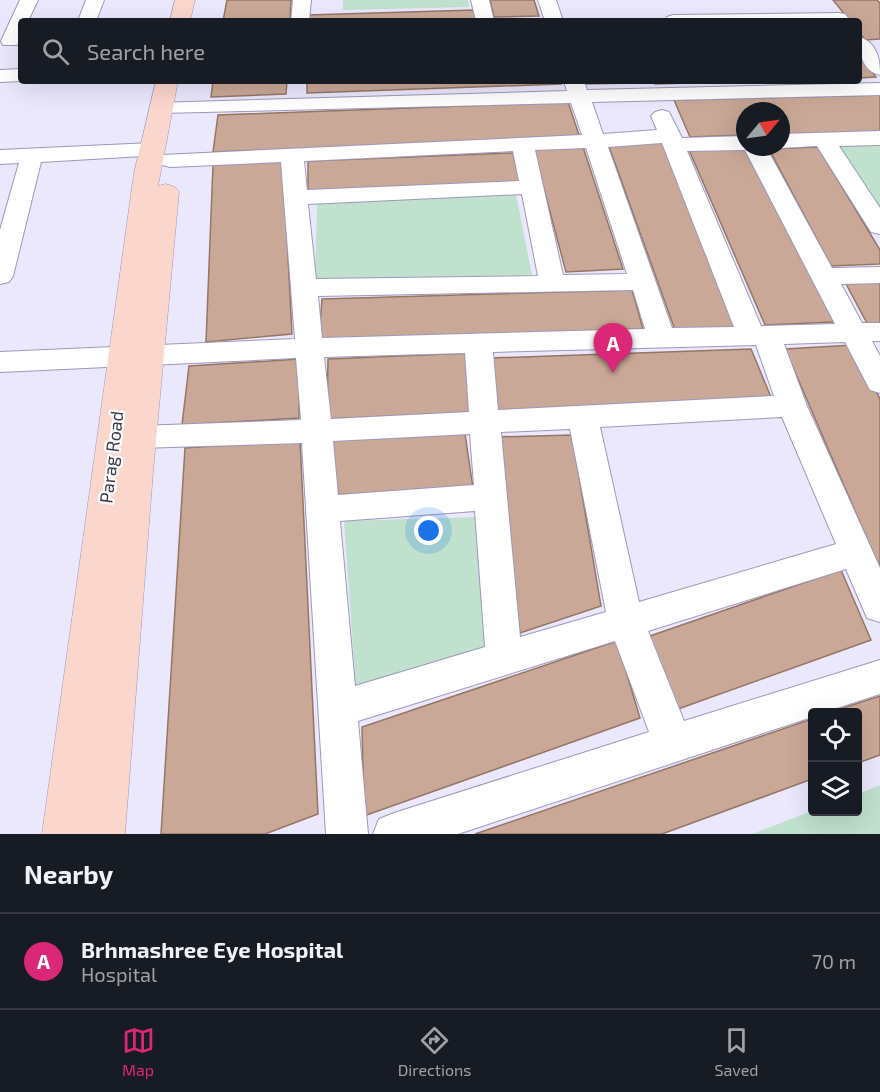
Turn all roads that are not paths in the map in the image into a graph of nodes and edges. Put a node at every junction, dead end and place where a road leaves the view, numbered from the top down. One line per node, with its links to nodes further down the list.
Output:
1 (29, 0): 9 (street)
2 (95, 0): 10 (street)
3 (185, 0): 11 (street)
4 (202, 0): 12 (street)
5 (302, 0): 13 (street)
6 (480, 0): 14 (street)
7 (547, 0): 15 (street)
8 (824, 0): 16 (street)
9 (21, 18)
10 (88, 18)
11 (181, 18)
12 (198, 18)
13 (300, 18)
14 (484, 18)
15 (553, 18)
16 (839, 18)
17 (18, 24): 18 (street)
18 (10, 41)
19 (865, 45): 20 (street)
20 (880, 69)
21 (18, 75): 22 (street)
22 (0, 76)
23 (296, 84): 28 (street)
24 (576, 88): 26 (street); 28 (street); 32 (street)
25 (880, 89): 26 (street)
26 (647, 90): 30 (street)
27 (173, 94): 28 (street); 37 (street, Parag Road)
28 (295, 103)
29 (880, 138): 31 (street)
30 (673, 140): 32 (street); 34 (street); 52 (street)
31 (824, 140): 33 (street); 44 (street)
32 (594, 141): 35 (street); 48 (street)
33 (790, 141)
34 (736, 143)
35 (524, 144): 38 (street); 41 (street)
36 (32, 155): 37 (street); 40 (street); 43 (street)
37 (161, 155): 38 (street); 56 (street, Parag Road)
38 (292, 155): 42 (street)
39 (760, 156): 47 (street)
40 (0, 157)
41 (532, 188): 42 (street); 49 (street)
42 (296, 198): 50 (street)
43 (10, 205): 46 (street)
44 (878, 221)
45 (880, 275): 47 (street)
46 (0, 276)
47 (825, 276): 51 (street)
48 (642, 282): 49 (street); 53 (street)
49 (552, 284): 50 (street)
50 (304, 288): 55 (street)
51 (867, 333): 52 (street); 58 (street)
52 (758, 335): 53 (street); 59 (street)
53 (662, 338): 54 (street)
54 (478, 343): 55 (street); 61 (street)
55 (310, 348): 56 (street); 62 (street)
56 (136, 356): 57 (street); 63 (street, Parag Road); 73 (street, Parag Road)
57 (0, 362)
58 (880, 383)
59 (792, 406): 60 (street); 66 (street)
60 (583, 418): 61 (street); 68 (street)
61 (486, 421): 62 (street); 64 (street)
62 (318, 431): 63 (street); 65 (street)
63 (140, 437): 74 (street, Parag Road)
64 (489, 496): 65 (street); 69 (street)
65 (323, 509): 71 (street)
66 (856, 552): 67 (street); 68 (street)
67 (880, 607)
68 (626, 622): 69 (street); 72 (street)
69 (504, 658): 71 (street)
70 (880, 677): 72 (street)
71 (337, 709): 75 (street)
72 (673, 743): 76 (street)
73 (65, 834)
74 (102, 834)
75 (346, 834)
76 (394, 834)

